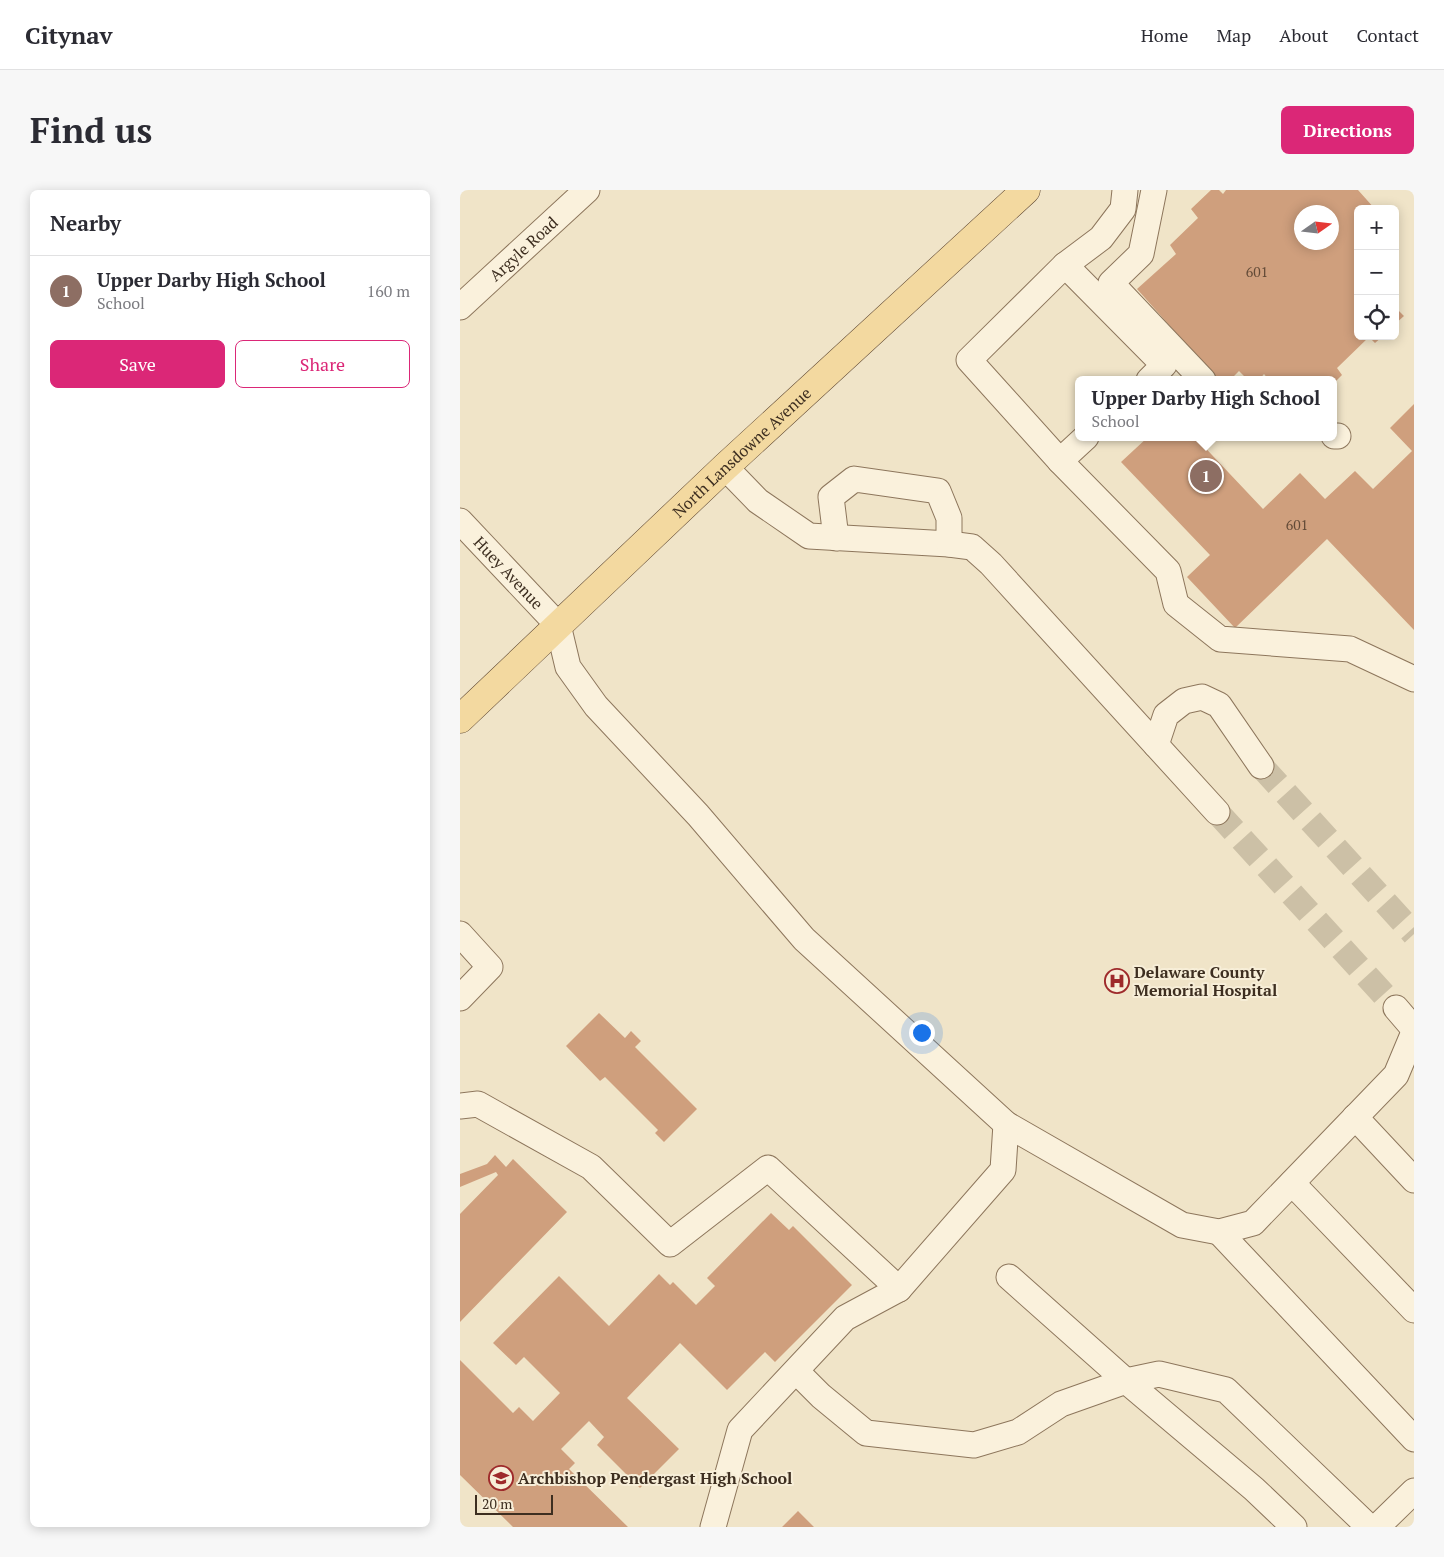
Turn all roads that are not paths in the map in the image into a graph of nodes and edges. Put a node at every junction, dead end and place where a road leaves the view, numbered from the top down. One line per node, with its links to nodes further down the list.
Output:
1 (587, 190): 6 (street, Argyle Road)
2 (1026, 190): 11 (main road, North Lansdowne Avenue)
3 (1125, 190): 5 (street)
4 (1154, 190): 8 (street)
5 (1065, 264): 7 (street); 10 (street)
6 (460, 307)
7 (1153, 376)
8 (1199, 376)
9 (1082, 441): 10 (street)
10 (1060, 461): 16 (street)
11 (725, 467): 13 (street); 15 (main road, North Lansdowne Avenue)
12 (460, 521): 15 (street, Huey Avenue)
13 (836, 538): 14 (street); 14 (street)
14 (949, 544): 18 (street)
15 (558, 625): 17 (main road, North Lansdowne Avenue); 27 (street)
16 (1414, 680)
17 (460, 718)
18 (1156, 745): 19 (street); 20 (street)
19 (1261, 766)
20 (1217, 812)
21 (460, 934): 22 (street)
22 (460, 998)
23 (1396, 1008): 24 (street)
24 (1414, 1030): 26 (street)
25 (460, 1106): 32 (street)
26 (1355, 1117): 28 (street); 29 (street)
27 (1006, 1124): 30 (street); 32 (street)
28 (1414, 1180)
29 (1292, 1183): 30 (street); 33 (street)
30 (1219, 1232): 36 (street)
31 (1009, 1277): 35 (street)
32 (899, 1289): 34 (street)
33 (1414, 1310)
34 (797, 1372): 35 (street); 38 (street)
35 (1126, 1381): 39 (street); 40 (street)
36 (1414, 1439)
37 (1414, 1491): 41 (street)
38 (713, 1527)
39 (1294, 1527)
40 (1369, 1527)
41 (1377, 1527)

